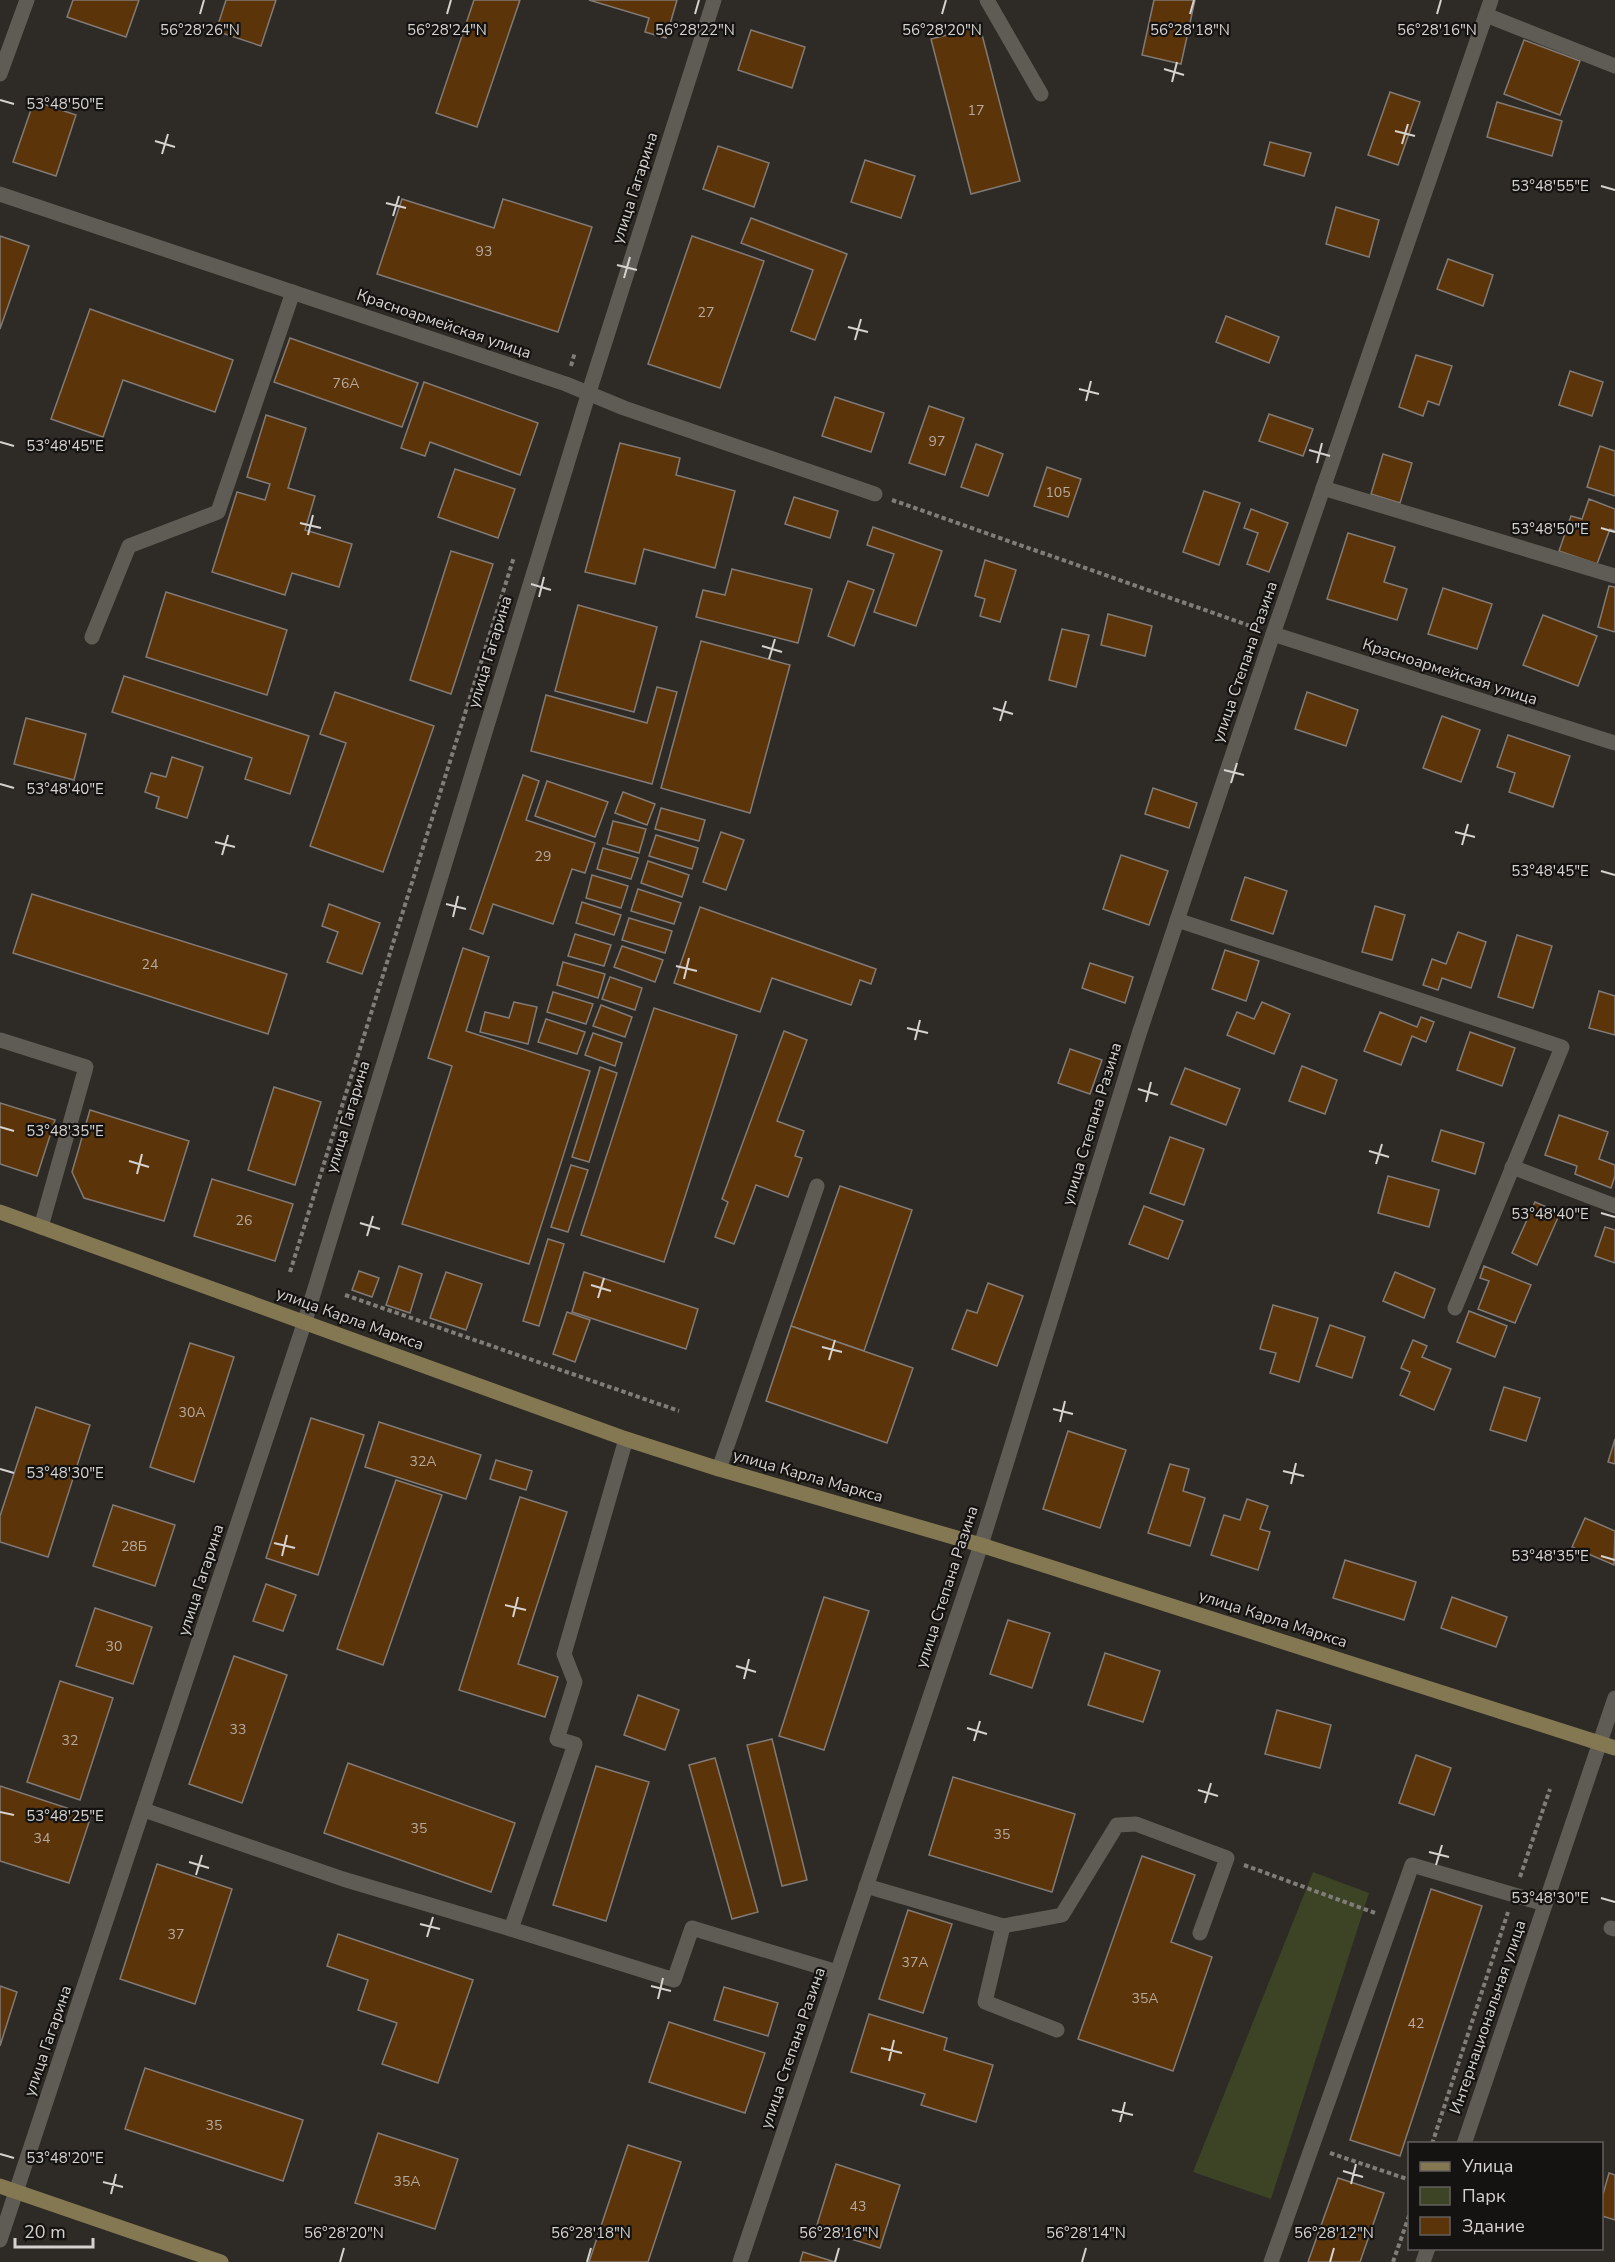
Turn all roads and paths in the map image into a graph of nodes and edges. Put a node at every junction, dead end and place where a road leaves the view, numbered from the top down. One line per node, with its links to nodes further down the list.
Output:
1 (27, 0): 7 (street)
2 (714, 0): 13 (street, улица Гагарина)
3 (987, 0): 8 (street)
4 (1491, 0): 5 (street, улица Степана Разина)
5 (1486, 15): 6 (street); 14 (street, улица Степана Разина)
6 (1615, 66)
7 (0, 74)
8 (1041, 94)
9 (0, 194): 10 (street, Красноармейская улица)
10 (293, 292): 12 (street, Красноармейская улица); 19 (street)
11 (575, 352): 12 (path)
12 (566, 384): 13 (street, Красноармейская улица)
13 (589, 392): 15 (street, Красноармейская улица); 31 (street, улица Гагарина)
14 (1323, 488): 17 (street); 18 (street, улица Степана Разина)
15 (875, 494): 18 (path)
16 (516, 552): 28 (path)
17 (1615, 576)
18 (1273, 634): 20 (street, Красноармейская улица); 21 (street, улица Степана Разина)
19 (92, 638)
20 (1615, 743)
21 (1177, 920): 23 (street); 35 (street, улица Степана Разина)
22 (0, 1040): 27 (street)
23 (1512, 1167): 25 (street); 30 (street)
24 (817, 1186): 34 (street)
25 (1615, 1206)
26 (0, 1212): 27 (main road, улица Карла Маркса)
27 (41, 1227): 31 (main road, улица Карла Маркса)
28 (290, 1272)
29 (345, 1295): 32 (path)
30 (1455, 1308)
31 (305, 1322): 33 (main road, улица Карла Маркса); 40 (street, улица Гагарина)
32 (679, 1411)
33 (626, 1439): 34 (main road, улица Карла Маркса); 47 (street)
34 (719, 1469): 35 (main road, улица Карла Маркса)
35 (981, 1545): 37 (main road, улица Карла Маркса); 42 (street, улица Степана Разина)
36 (1615, 1698): 37 (street, Интернациональная улица)
37 (1600, 1743): 38 (main road, улица Карла Маркса); 44 (street, Интернациональная улица)
38 (1615, 1748)
39 (1550, 1790): 43 (path)
40 (144, 1810): 47 (street); 56 (street, улица Гагарина)
41 (1227, 1858): 45 (path); 46 (street); 48 (street)
42 (866, 1886): 46 (street); 49 (street, улица Степана Разина)
43 (1514, 1895): 44 (street); 45 (street); 51 (path)
44 (1545, 1904): 52 (street, Интернациональная улица)
45 (1393, 1920): 53 (street)
46 (1003, 1926): 50 (street)
47 (511, 1929): 49 (street)
48 (1200, 1933)
49 (837, 1972): 60 (street, улица Степана Разина)
50 (1058, 2030)
51 (1433, 2142)
52 (1465, 2142)
53 (1312, 2147): 54 (path); 61 (street)
54 (1408, 2179)
55 (0, 2186): 56 (main road)
56 (16, 2192): 58 (street, улица Гагарина); 59 (main road)
57 (1408, 2219): 62 (path)
58 (0, 2240)
59 (221, 2262)
60 (740, 2262)
61 (1271, 2262)
62 (1393, 2262)

